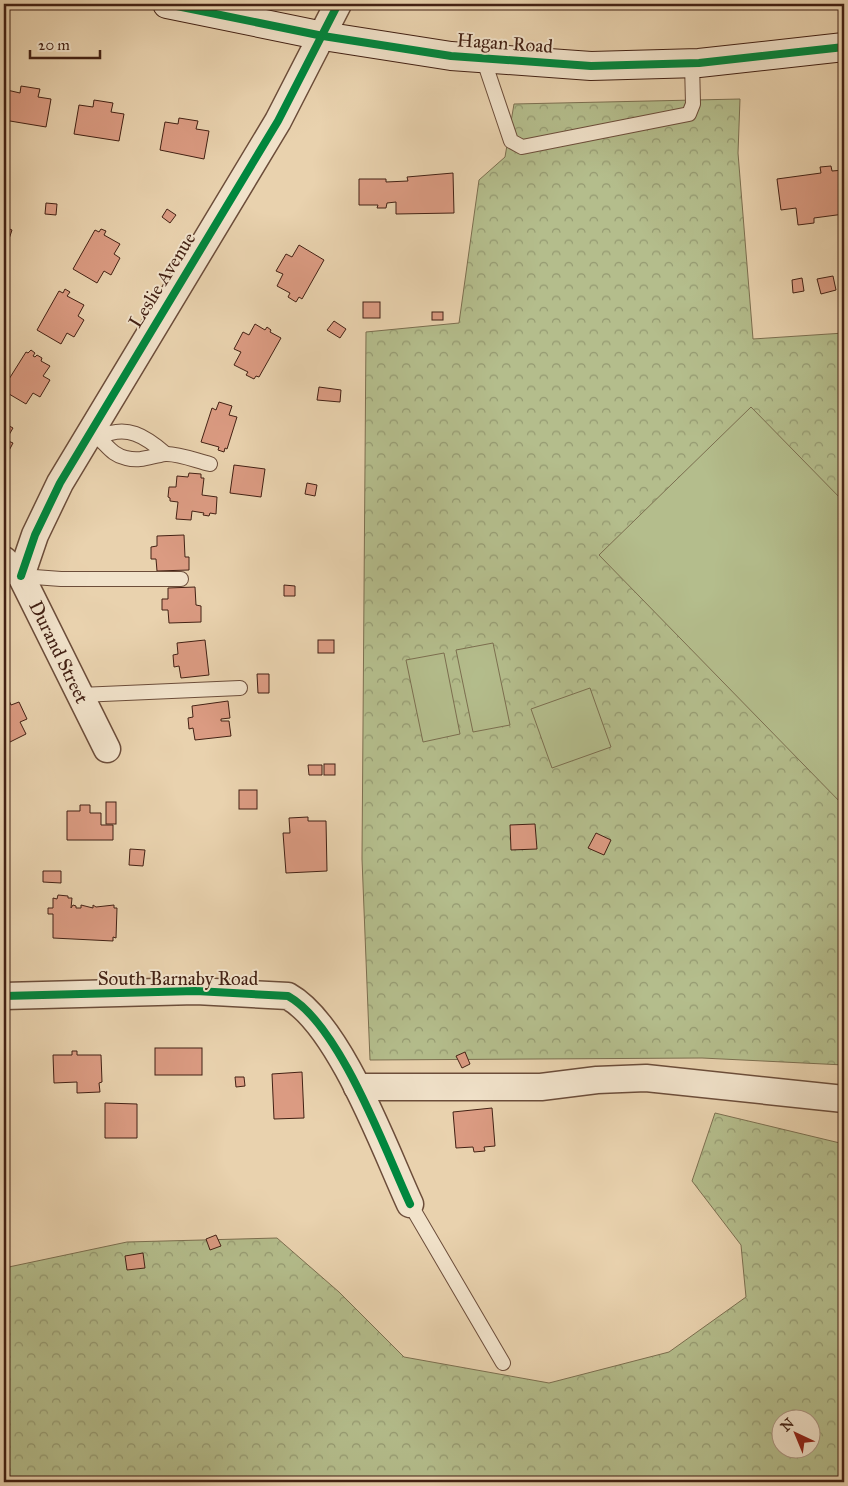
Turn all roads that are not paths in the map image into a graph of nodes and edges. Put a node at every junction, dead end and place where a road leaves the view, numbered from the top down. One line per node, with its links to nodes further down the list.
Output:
1 (166, 4): 3 (street, Hagan Road)
2 (338, 4): 3 (street, Leslie Avenue)
3 (323, 36): 5 (street, Hagan Road); 7 (street, Leslie Avenue)
4 (844, 47): 6 (street, Hagan Road)
5 (483, 58): 6 (street, Hagan Road); 6 (lane)
6 (692, 63)
7 (95, 435): 8 (lane); 8 (lane); 10 (street, Leslie Avenue)
8 (166, 454): 9 (lane)
9 (210, 464)
10 (12, 568): 11 (lane); 13 (street, Durand Street)
11 (181, 579)
12 (240, 688): 13 (lane)
13 (80, 695): 14 (street, Durand Street)
14 (107, 749)
15 (4, 996): 16 (street, South Barnaby Road)
16 (357, 1087): 17 (street); 18 (street, South Barnaby Road)
17 (844, 1099)
18 (410, 1204): 19 (lane)
19 (503, 1363)

